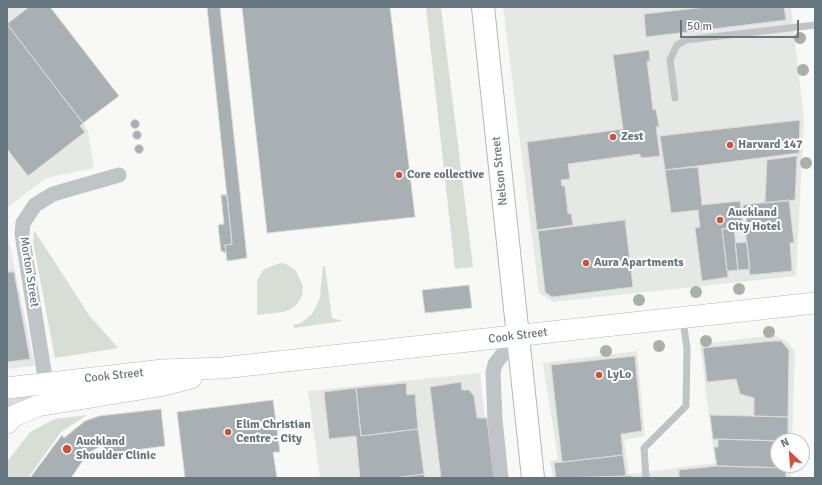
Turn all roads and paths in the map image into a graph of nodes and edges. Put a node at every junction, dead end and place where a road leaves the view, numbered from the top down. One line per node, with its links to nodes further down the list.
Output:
1 (483, 7): 7 (main road, Nelson Street)
2 (815, 25): 3 (lane)
3 (675, 98)
4 (119, 175): 9 (street, Morton Street)
5 (815, 303): 6 (main road, Cook Street)
6 (683, 317): 7 (main road, Cook Street); 15 (lane)
7 (517, 336): 8 (main road, Cook Street); 13 (street); 14 (main road, Nelson Street)
8 (222, 368): 9 (main road, Cook Street); 11 (main road, Cook Street)
9 (46, 384): 10 (main road, Cook Street); 11 (main road)
10 (7, 388)
11 (61, 401): 12 (main road, Cook Street)
12 (7, 423)
13 (502, 478)
14 (533, 478)
15 (646, 478)

